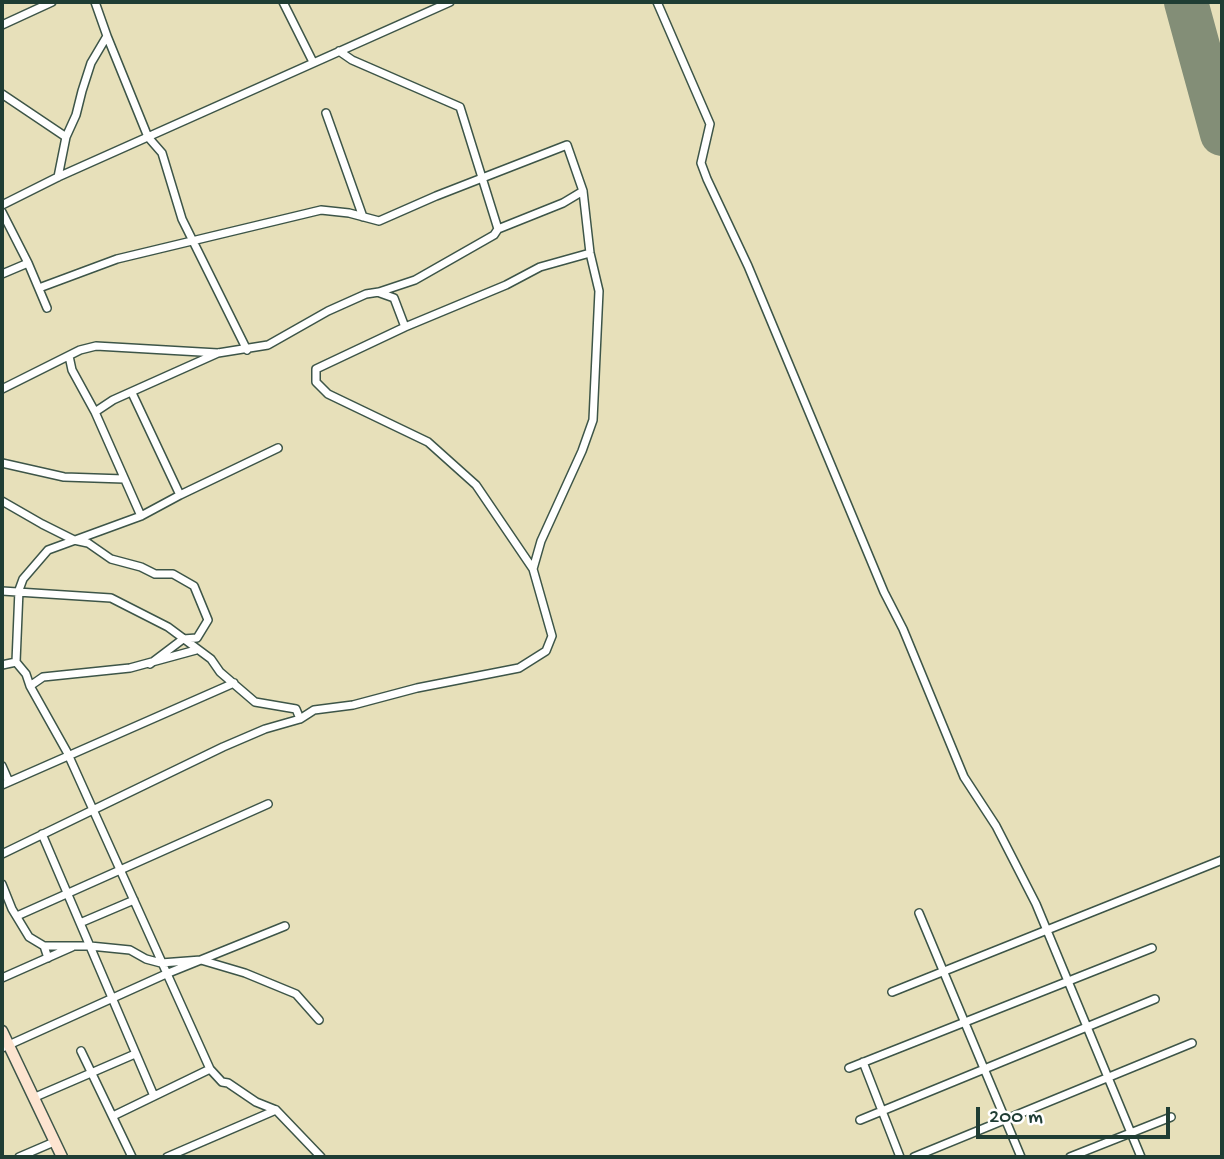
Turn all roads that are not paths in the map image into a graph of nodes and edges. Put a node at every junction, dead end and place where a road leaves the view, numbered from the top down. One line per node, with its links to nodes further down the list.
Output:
1 (52, 2): 6 (street)
2 (95, 2): 7 (street)
3 (284, 2): 9 (street)
4 (657, 2): 69 (street)
5 (446, 3): 8 (street)
6 (2, 25)
7 (107, 36): 12 (street); 13 (street)
8 (339, 51): 9 (street); 15 (street)
9 (313, 62): 13 (street)
10 (2, 94): 12 (street)
11 (326, 113): 19 (street)
12 (66, 136): 14 (street)
13 (148, 137): 14 (street); 21 (street)
14 (58, 177): 17 (street)
15 (483, 178): 16 (street); 19 (street); 20 (street)
16 (583, 191): 20 (street); 22 (street)
17 (2, 205)
18 (2, 212): 23 (street)
19 (363, 217): 21 (street)
20 (498, 229): 26 (street)
21 (193, 242): 25 (street); 29 (street)
22 (590, 253): 28 (street); 42 (street)
23 (28, 263): 24 (street); 25 (street)
24 (2, 274)
25 (39, 288): 27 (street)
26 (379, 292): 28 (street); 29 (street)
27 (47, 308)
28 (404, 327): 42 (street)
29 (247, 350): 30 (street)
30 (218, 353): 31 (street); 33 (street)
31 (69, 356): 32 (street); 34 (street)
32 (2, 389)
33 (132, 393): 34 (street); 38 (street)
34 (95, 412): 37 (street)
35 (278, 448): 38 (street)
36 (2, 463): 37 (street)
37 (124, 479): 40 (street)
38 (180, 495): 40 (street)
39 (2, 501): 41 (street)
40 (141, 516): 41 (street)
41 (74, 540): 43 (street); 45 (street)
42 (533, 569): 52 (street)
43 (19, 590): 44 (street); 45 (street); 47 (street)
44 (2, 591)
45 (183, 639): 46 (street); 48 (street)
46 (196, 650): 48 (street); 50 (street)
47 (16, 662): 49 (street); 51 (street)
48 (150, 664): 51 (street)
49 (2, 665)
50 (234, 683): 52 (street); 53 (street)
51 (30, 686): 53 (street)
52 (300, 719): 57 (street)
53 (69, 757): 55 (street); 57 (street)
54 (2, 766): 55 (street)
55 (5, 784)
56 (268, 804): 61 (street)
57 (95, 810): 58 (street); 61 (street)
58 (42, 834): 59 (street); 63 (street)
59 (2, 854)
60 (1222, 860): 69 (street)
61 (120, 869): 63 (street); 64 (street)
62 (2, 884): 66 (street)
63 (67, 894): 66 (street); 67 (street)
64 (134, 900): 67 (street); 76 (street)
65 (919, 912): 77 (street)
66 (17, 916): 72 (street)
67 (80, 923): 70 (street)
68 (285, 926): 75 (street)
69 (1046, 929): 77 (street); 80 (street)
70 (89, 943): 71 (street); 76 (street); 82 (street)
71 (76, 945): 72 (street); 74 (street)
72 (44, 946): 74 (street)
73 (1152, 948): 80 (street)
74 (48, 958): 79 (street)
75 (201, 960): 76 (street); 78 (street); 84 (street)
76 (161, 963): 78 (street)
77 (943, 971): 81 (street); 85 (street)
78 (166, 974): 82 (street); 94 (street)
79 (2, 978)
80 (1068, 982): 85 (street); 86 (street)
81 (892, 992)
82 (112, 998): 89 (street); 91 (street)
83 (1155, 999): 86 (street)
84 (319, 1020)
85 (964, 1022): 92 (street); 95 (street)
86 (1087, 1028): 95 (street); 97 (street)
87 (2, 1031): 89 (main road)
88 (1192, 1044): 97 (street)
89 (5, 1046): 99 (main road)
90 (81, 1051): 96 (street)
91 (135, 1054): 96 (street); 98 (street)
92 (863, 1062): 93 (street); 101 (street)
93 (849, 1068)
94 (210, 1069): 98 (street); 100 (street)
95 (984, 1069): 101 (street); 105 (street)
96 (91, 1073): 99 (street); 102 (street)
97 (1108, 1078): 105 (street); 106 (street)
98 (154, 1096): 102 (street)
99 (33, 1098): 107 (main road)
100 (276, 1110): 108 (street); 113 (street)
101 (882, 1111): 104 (street); 114 (street)
102 (113, 1115): 111 (street)
103 (1171, 1118): 106 (street)
104 (860, 1120)
105 (1005, 1120): 115 (street); 116 (street)
106 (1131, 1133): 117 (street); 118 (street)
107 (54, 1142): 109 (street); 110 (main road)
108 (182, 1154): 112 (street)
109 (19, 1157)
110 (62, 1157)
111 (132, 1157)
112 (167, 1157)
113 (321, 1157)
114 (900, 1157)
115 (914, 1157)
116 (1021, 1157)
117 (1070, 1157)
118 (1141, 1157)

